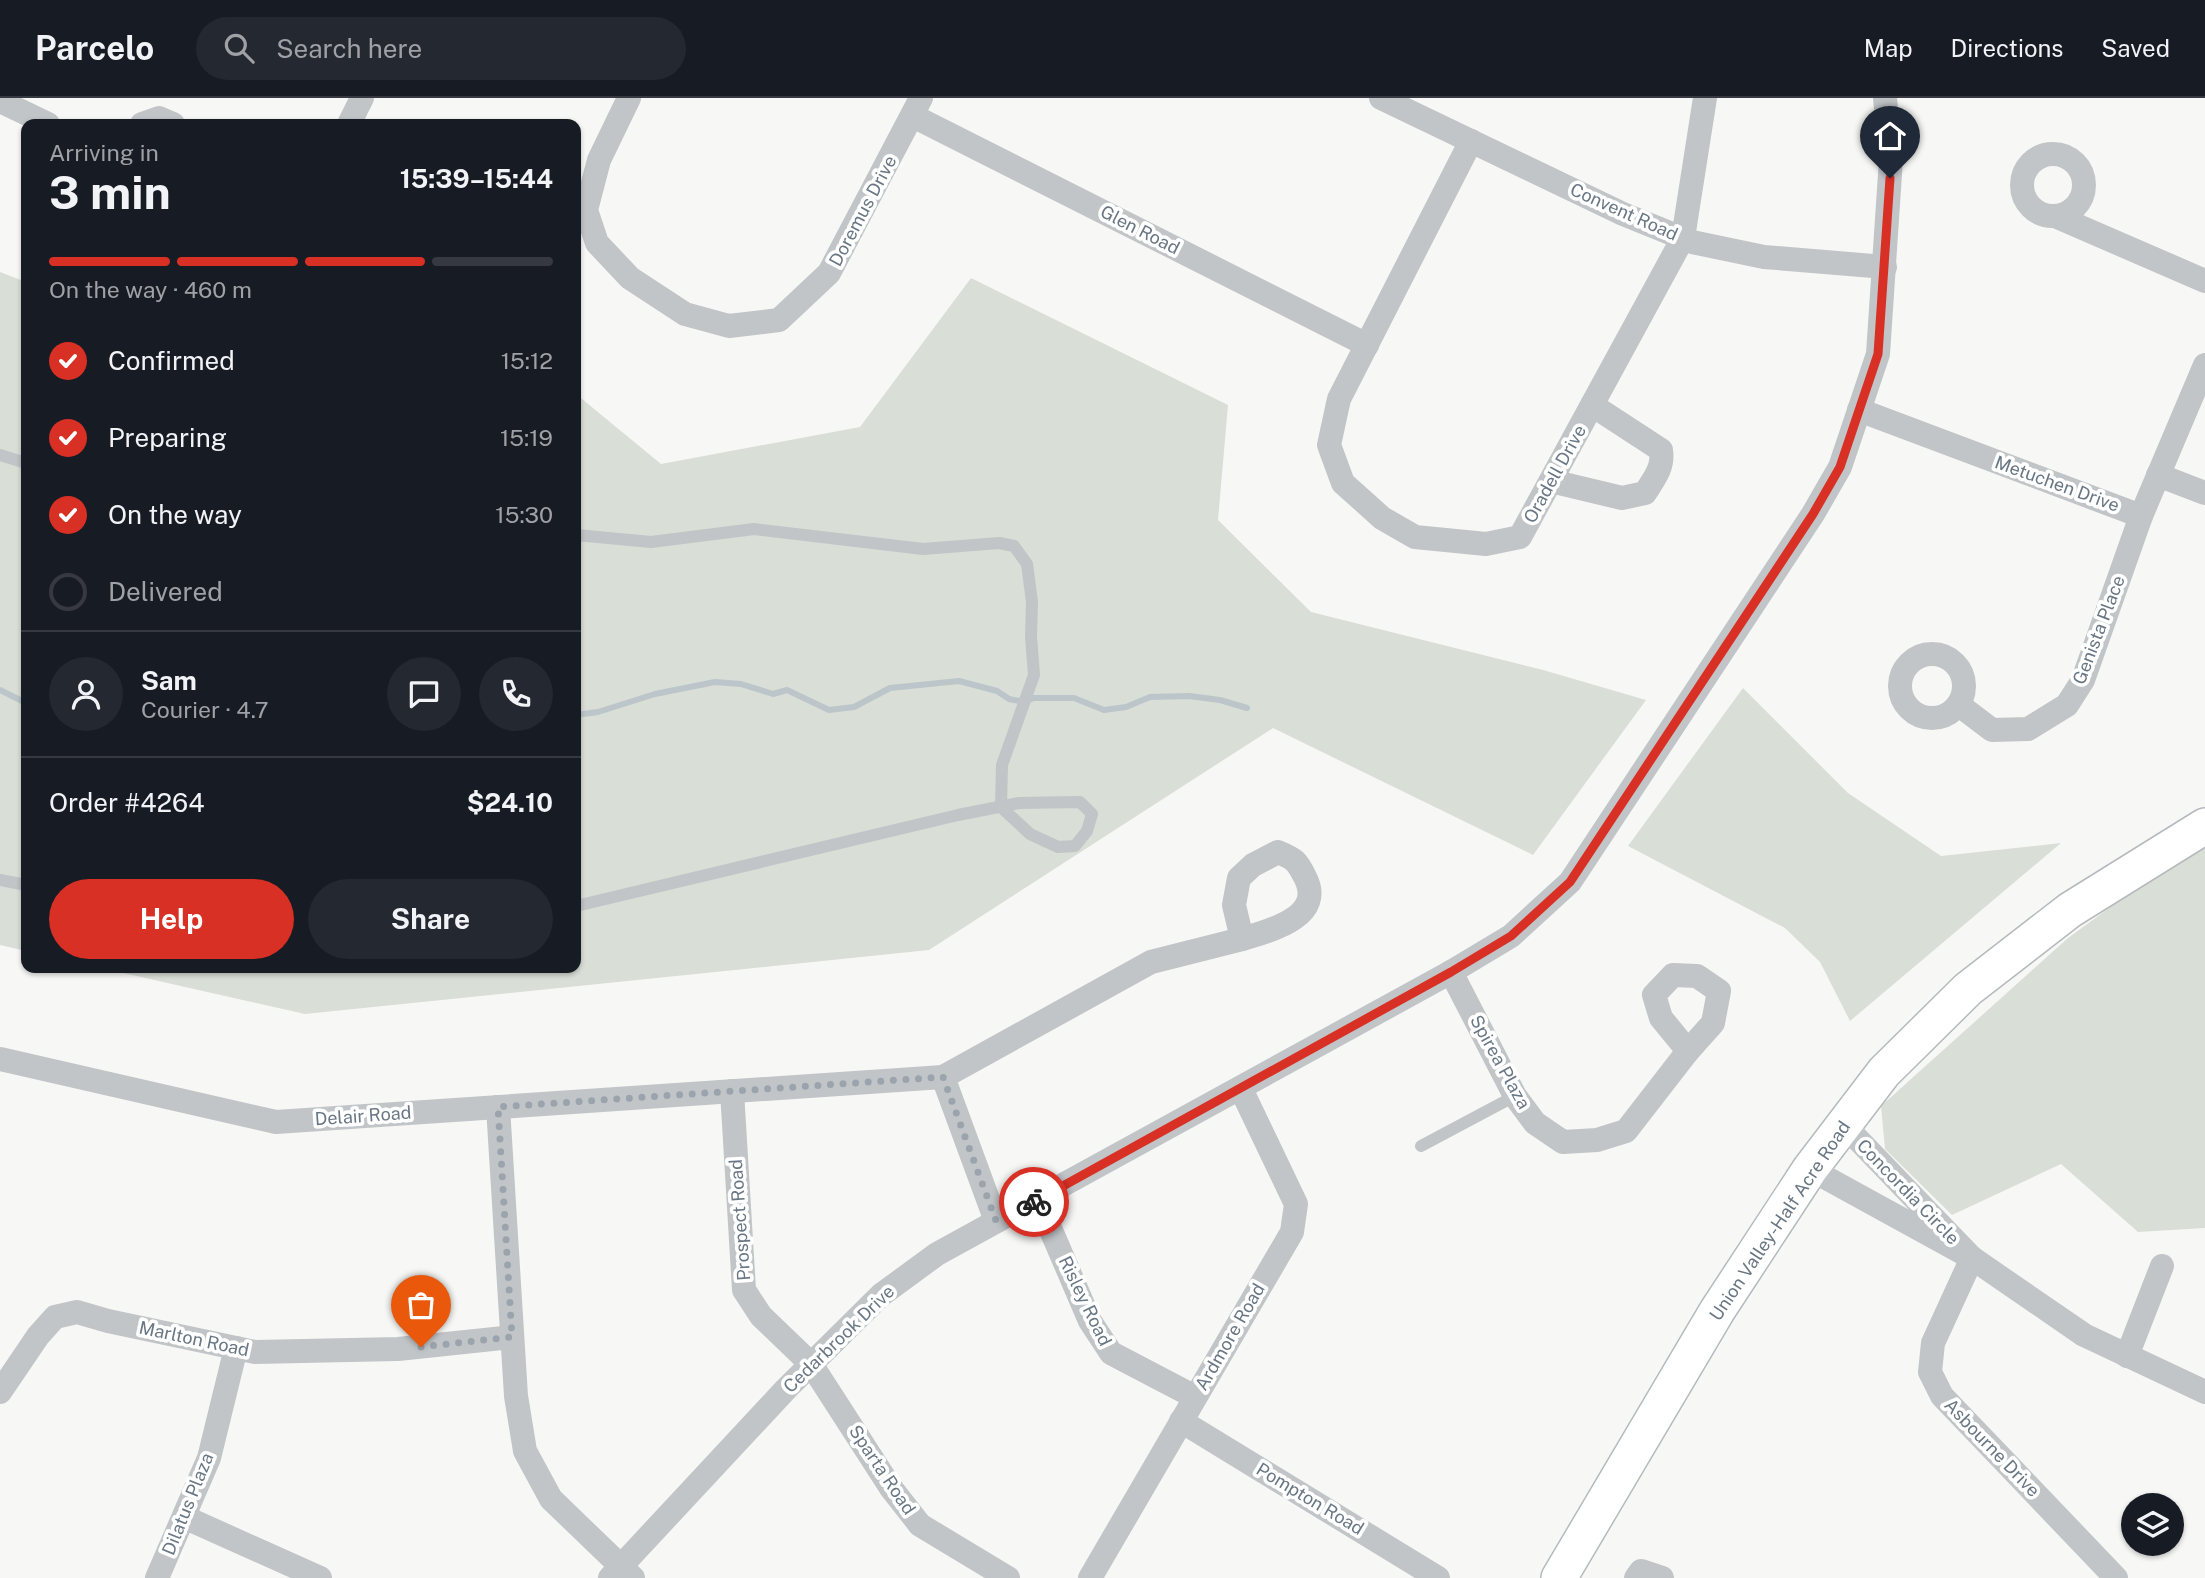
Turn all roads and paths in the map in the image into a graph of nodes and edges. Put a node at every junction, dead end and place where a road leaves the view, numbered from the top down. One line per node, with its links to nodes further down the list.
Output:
1 (362, 98): 9 (street)
2 (629, 98): 7 (street, Doremus Drive)
3 (1381, 98): 10 (street, Convent Road)
4 (1705, 98): 12 (street, Oradell Drive)
5 (1885, 98): 13 (street, Cedarbrook Drive)
6 (12, 103): 8 (street)
7 (917, 107): 15 (street, Glen Road)
8 (39, 119)
9 (352, 119)
10 (1471, 141): 12 (street, Convent Road); 15 (street, Oradell Drive)
11 (2054, 216): 14 (street)
12 (1683, 239): 13 (street, Convent Road); 17 (street, Oradell Drive)
13 (1885, 267): 18 (street, Cedarbrook Drive)
14 (2205, 281)
15 (1367, 345): 23 (street, Oradell Drive)
16 (2205, 365): 19 (street, Metuchen Drive)
17 (1592, 405): 23 (street, Oradell Drive); 23 (street)
18 (1859, 410): 25 (street, Metuchen Drive); 34 (street, Cedarbrook Drive)
19 (2196, 414): 22 (street, Metuchen Drive)
20 (0, 455): 21 (lane)
21 (21, 461)
22 (2158, 475): 24 (street); 25 (street, Metuchen Drive)
23 (1551, 481)
24 (2205, 493)
25 (2141, 516): 27 (street, Genista Place)
26 (581, 535): 28 (lane)
27 (1959, 705)
28 (1001, 807): 28 (lane); 32 (lane)
29 (2205, 826): 42 (street, Union Valley-Half Acre Road)
30 (0, 880): 31 (lane)
31 (21, 884)
32 (581, 905)
33 (1241, 939): 37 (street)
34 (1451, 972): 38 (street, Cedarbrook Drive); 40 (street, Spirea Plaza)
35 (1688, 1051): 40 (street, Spirea Plaza)
36 (0, 1059): 41 (street, Delair Road)
37 (943, 1077): 39 (street, Delair Road); 46 (street)
38 (1241, 1089): 45 (street, Cedarbrook Drive); 55 (street, Ardmore Road)
39 (732, 1091): 41 (street, Delair Road); 52 (street, Prospect Road)
40 (1515, 1096): 43 (lane)
41 (498, 1107): 49 (street)
42 (1844, 1125): 44 (street, Union Valley-Half Acre Road); 47 (street, Concordia Circle)
43 (1421, 1146)
44 (1810, 1169): 47 (street, Concordia Circle); 64 (street, Union Valley-Half Acre Road)
45 (1038, 1200): 46 (street, Cedarbrook Drive); 55 (street, Risley Road)
46 (996, 1221): 52 (street, Cedarbrook Drive)
47 (1972, 1258): 51 (street, Concordia Circle); 67 (street, Asbourne Drive)
48 (2162, 1266): 51 (street)
49 (512, 1337): 50 (street, Marlton Road); 58 (street)
50 (236, 1348): 53 (street, Marlton Road); 57 (street, Dilatus Plaza)
51 (2127, 1356): 54 (street, Concordia Circle)
52 (811, 1364): 58 (street, Cedarbrook Drive); 61 (street, Sparta Road)
53 (0, 1392)
54 (2205, 1392)
55 (1195, 1397): 56 (street, Ardmore Road)
56 (1181, 1421): 62 (street, Ardmore Road); 63 (street, Pompton Road)
57 (184, 1517): 59 (street); 60 (street, Dilatus Plaza)
58 (621, 1574)
59 (306, 1575)
60 (158, 1578)
61 (1008, 1578)
62 (1090, 1578)
63 (1438, 1578)
64 (1559, 1578)
65 (1636, 1578): 66 (street)
66 (1662, 1578)
67 (2116, 1578)

